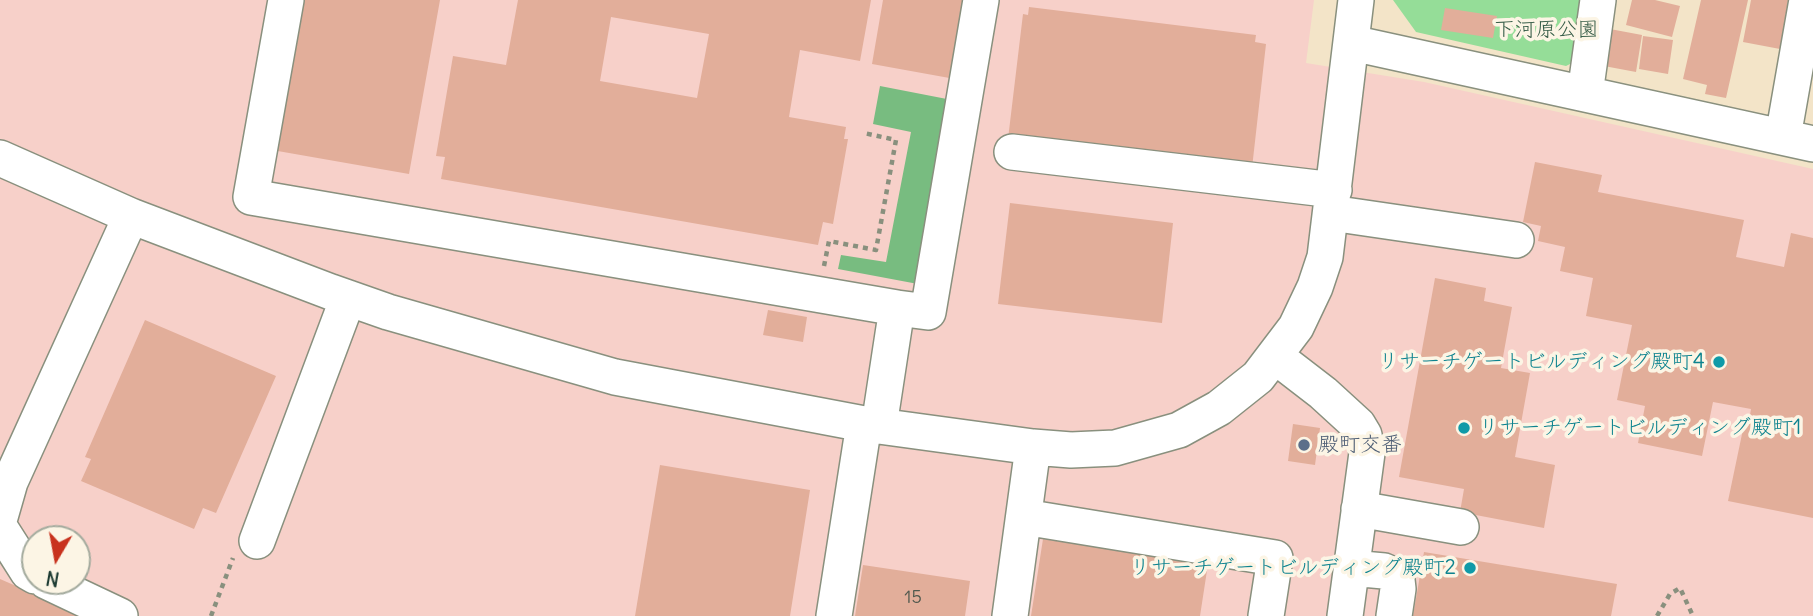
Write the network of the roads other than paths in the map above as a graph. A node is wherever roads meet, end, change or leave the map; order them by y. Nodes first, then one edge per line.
1 (286, 0) edge
2 (981, 0) edge
3 (1598, 0) edge
4 (1807, 0) edge
5 (1349, 1) edge
6 (1352, 43) junction
7 (1585, 94) junction
8 (1798, 141) edge
9 (1012, 152) dead end
10 (0, 158) edge
11 (1333, 202) junction
12 (131, 216) junction
13 (1516, 240) dead end
14 (348, 298) junction
15 (897, 308) junction
16 (1275, 356) junction
17 (871, 425) junction
18 (1033, 447) junction
19 (5, 480) edge
20 (1359, 509) junction
21 (0, 517) edge
22 (1024, 517) junction
23 (1461, 527) dead end
24 (0, 528) edge
25 (257, 541) dead end
26 (21, 561) edge
27 (1351, 568) junction
28 (76, 595) edge
29 (120, 616) edge
30 (834, 616) edge
31 (1010, 616) edge
32 (1266, 616) edge
33 (1345, 616) edge
34 (1394, 616) edge

1 - 15 street
2 - 15 street
3 - 7 street
4 - 8 street
5 - 6 street
6 - 7 street
6 - 11 street
7 - 8 street
9 - 11 street
10 - 12 street
11 - 13 street
11 - 16 street
12 - 14 street
12 - 19 street
14 - 17 street
14 - 25 street
15 - 17 street
16 - 18 street
16 - 20 street
17 - 18 street
17 - 30 street
18 - 22 street
19 - 21 street
20 - 23 street
20 - 27 street
22 - 31 street
22 - 32 street
24 - 26 street
27 - 33 street
27 - 34 street
28 - 29 street

